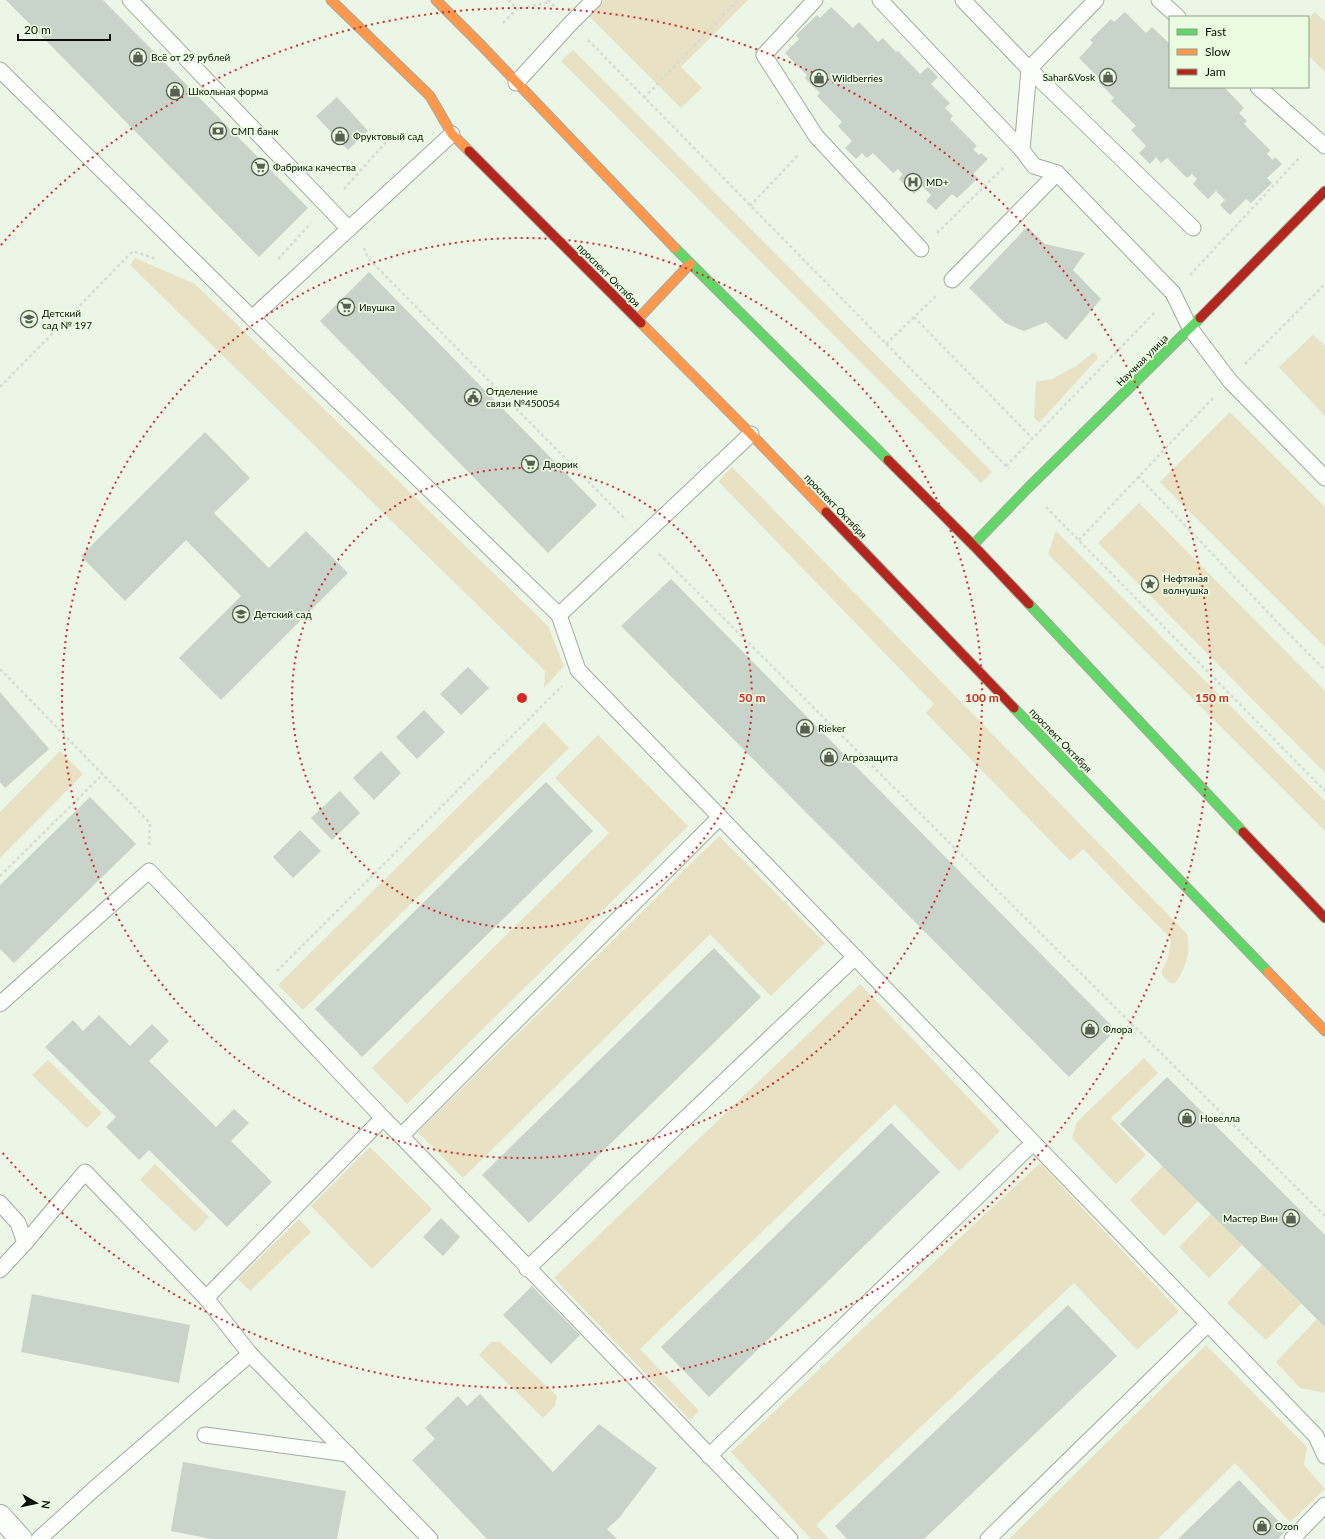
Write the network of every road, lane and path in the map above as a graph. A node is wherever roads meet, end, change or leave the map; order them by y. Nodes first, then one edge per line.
1 (130, 0) edge
2 (331, 0) edge
3 (436, 0) edge
4 (508, 0) edge
5 (594, 0) edge
6 (738, 0) edge
7 (815, 0) edge
8 (880, 0) edge
9 (963, 0) edge
10 (1096, 0) edge
11 (1159, 0) edge
12 (549, 1) edge
13 (517, 8) junction
14 (1177, 16) edge
15 (503, 23) dead end
16 (571, 23) junction
17 (1029, 69) junction
18 (0, 70) edge
19 (516, 83) junction
20 (1259, 88) edge
21 (644, 98) junction
22 (452, 134) junction
23 (816, 136) junction
24 (386, 142) dead end
25 (1325, 146) edge
26 (1022, 150) junction
27 (1057, 173) junction
28 (1325, 191) edge
29 (327, 206) junction
30 (750, 206) junction
31 (352, 226) junction
32 (1193, 228) dead end
33 (921, 249) dead end
34 (161, 260) dead end
35 (273, 264) dead end
36 (690, 264) junction
37 (952, 280) dead end
38 (1325, 284) edge
39 (914, 317) dead end
40 (252, 318) junction
41 (638, 319) junction
42 (1190, 328) junction
43 (1230, 380) junction
44 (0, 387) edge
45 (751, 434) junction
46 (1032, 438) dead end
47 (1138, 476) junction
48 (1325, 478) edge
49 (1028, 488) junction
50 (641, 536) junction
51 (1079, 540) junction
52 (973, 545) junction
53 (559, 615) junction
54 (0, 669) edge
55 (578, 670) junction
56 (1325, 670) edge
57 (103, 774) junction
58 (1325, 791) edge
59 (720, 817) junction
60 (149, 871) junction
61 (0, 876) edge
62 (1325, 918) edge
63 (855, 957) junction
64 (260, 988) junction
65 (0, 1004) edge
66 (1325, 1031) edge
67 (383, 1118) junction
68 (401, 1136) junction
69 (1033, 1143) junction
70 (0, 1203) edge
71 (1325, 1216) edge
72 (25, 1243) junction
73 (528, 1268) junction
74 (0, 1270) edge
75 (206, 1298) junction
76 (1208, 1324) junction
77 (250, 1354) junction
78 (205, 1435) dead end
79 (348, 1454) junction
80 (709, 1456) junction
81 (1325, 1456) edge
82 (1325, 1505) edge
83 (0, 1516) edge
84 (21, 1539) edge
85 (39, 1539) edge
86 (430, 1539) edge
87 (790, 1539) edge
88 (988, 1539) edge
89 (1292, 1539) edge

1 - 29 lane
2 - 22 main road, проспект Октября
3 - 19 main road
4 - 13 path
5 - 16 lane
6 - 21 path
7 - 23 lane
8 - 26 lane
9 - 17 lane
10 - 17 lane
11 - 14 lane
12 - 13 path
12 - 16 path
13 - 15 path
16 - 19 lane
16 - 21 path
17 - 26 lane
17 - 32 lane
18 - 40 lane
19 - 36 main road
20 - 25 lane
21 - 30 path
22 - 31 lane
22 - 41 main road, проспект Октября
23 - 30 path
23 - 33 lane
24 - 29 path
26 - 27 lane
27 - 37 lane
27 - 42 lane
28 - 42 main road, Научная улица
29 - 31 lane
29 - 35 path
30 - 49 path
31 - 40 lane
31 - 50 path
34 - 44 path
36 - 41 main road
36 - 52 main road
38 - 43 path
39 - 46 path
40 - 53 lane
41 - 45 main road, проспект Октября
42 - 43 lane
42 - 49 main road, Научная улица
43 - 47 path
43 - 48 lane
45 - 50 lane
45 - 66 main road, проспект Октября
47 - 51 path
47 - 56 path
49 - 51 path
49 - 52 main road, Научная улица
50 - 53 lane
50 - 71 path
51 - 58 path
52 - 62 main road
53 - 55 lane
54 - 57 path
55 - 59 lane
55 - 64 path
57 - 60 path
57 - 61 path
59 - 63 lane
59 - 68 lane
60 - 64 lane
60 - 65 lane
63 - 69 lane
63 - 73 lane
64 - 67 lane
67 - 68 lane
67 - 75 lane
68 - 73 lane
69 - 76 lane
69 - 80 lane
70 - 72 lane
72 - 74 lane
72 - 75 lane
73 - 80 lane
75 - 77 lane
76 - 81 lane
76 - 88 lane
77 - 79 lane
77 - 85 lane
78 - 79 lane
79 - 86 lane
80 - 87 lane
82 - 89 lane
83 - 84 street

